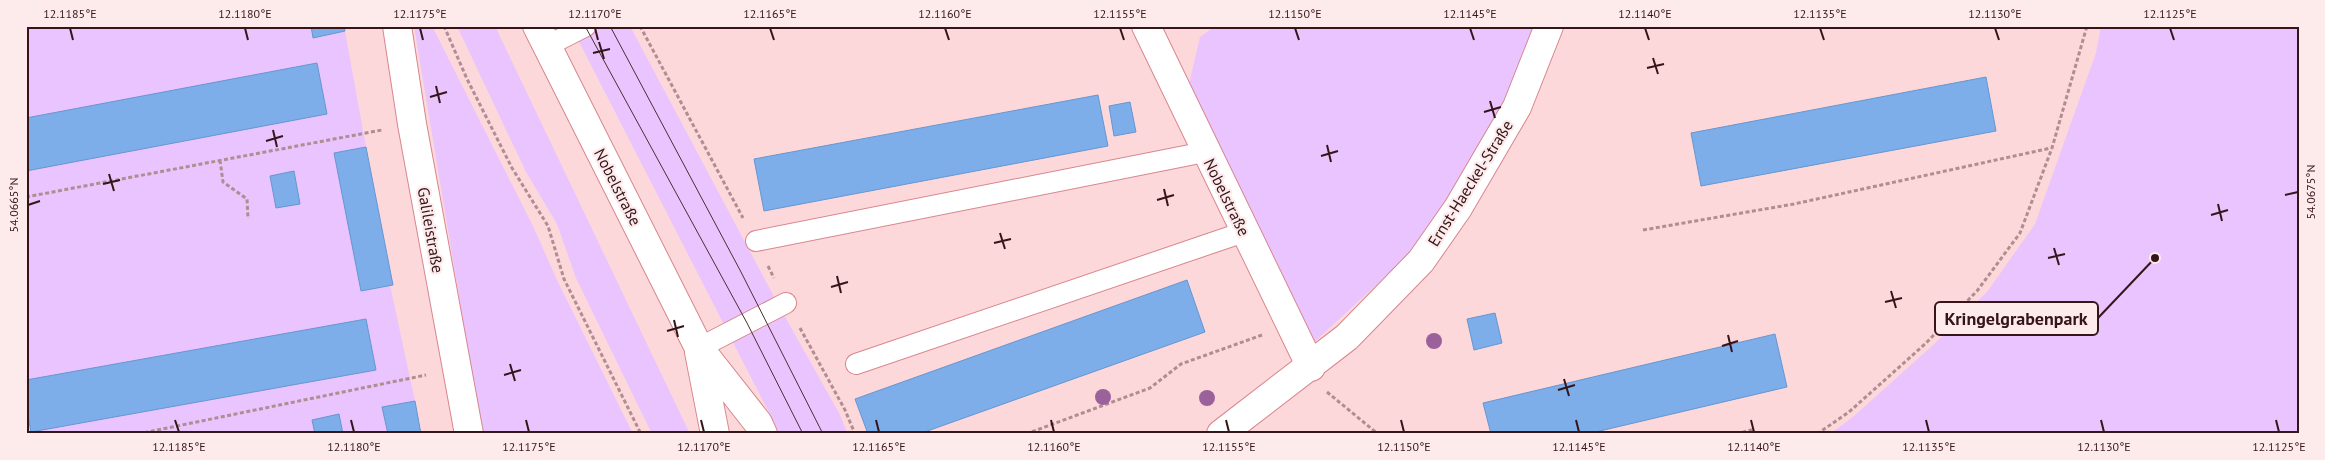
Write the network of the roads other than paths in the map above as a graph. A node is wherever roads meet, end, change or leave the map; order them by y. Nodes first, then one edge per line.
1 (397, 26) edge
2 (586, 26) edge
3 (1146, 26) edge
4 (1549, 26) edge
5 (542, 36) edge
6 (1206, 152) junction
7 (1244, 232) junction
8 (756, 241) dead end
9 (786, 303) dead end
10 (699, 348) junction
11 (856, 364) dead end
12 (1311, 367) junction
13 (469, 434) edge
14 (715, 434) edge
15 (763, 434) edge
16 (1221, 434) edge

1 - 13 street, Galileistraße
2 - 5 lane
3 - 6 street, Nobelstraße
4 - 12 street, Ernst-Haeckel-Straße
5 - 10 street, Nobelstraße
6 - 7 street, Nobelstraße
6 - 8 lane
7 - 11 lane
7 - 12 street, Nobelstraße
9 - 10 lane
10 - 14 street, Nobelstraße
10 - 15 street, Nobelstraße
12 - 16 street, Ernst-Haeckel-Straße

